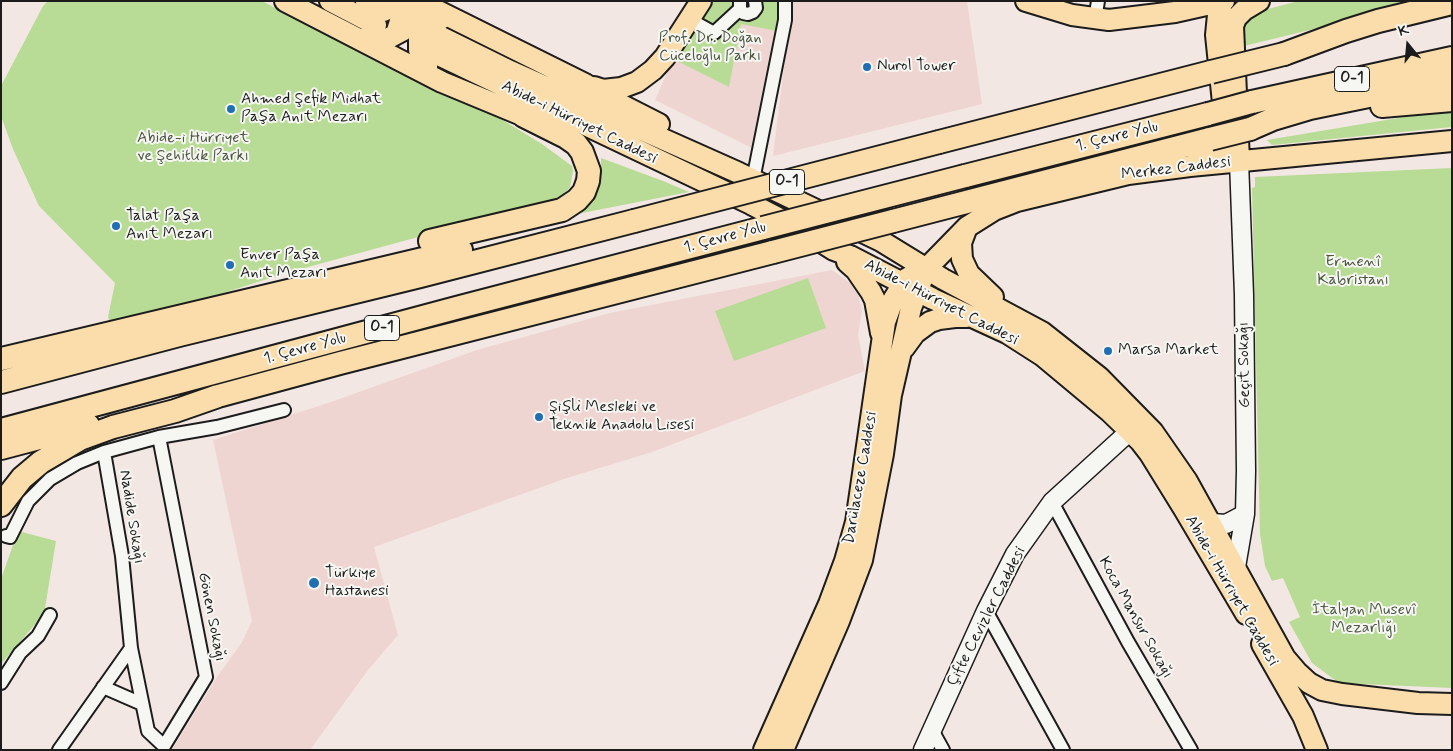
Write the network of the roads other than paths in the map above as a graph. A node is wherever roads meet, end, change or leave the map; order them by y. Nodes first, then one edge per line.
1 (285, 1) edge
2 (330, 1) edge
3 (366, 1) edge
4 (701, 1) edge
5 (755, 1) edge
6 (785, 1) edge
7 (1026, 1) edge
8 (1223, 1) edge
9 (1259, 1) edge
10 (419, 2) edge
11 (1452, 3) edge
12 (740, 5) edge
13 (1096, 10) edge
14 (386, 12) edge
15 (1175, 12) junction
16 (1452, 18) edge
17 (458, 20) junction
18 (696, 23) dead end
19 (396, 34) junction
20 (1216, 35) junction
21 (359, 39) junction
22 (1284, 54) junction
23 (1452, 58) edge
24 (1452, 79) edge
25 (442, 82) junction
26 (585, 84) junction
27 (1452, 100) edge
28 (524, 116) junction
29 (1250, 129) junction
30 (1452, 141) edge
31 (1239, 161) junction
32 (1190, 166) junction
33 (746, 176) junction
34 (751, 204) junction
35 (634, 221) junction
36 (967, 227) junction
37 (834, 250) junction
38 (926, 269) junction
39 (883, 274) junction
40 (911, 288) junction
41 (974, 318) junction
42 (1018, 318) junction
43 (105, 334) junction
44 (882, 337) junction
45 (901, 353) junction
46 (1, 359) edge
47 (1, 382) edge
48 (218, 396) junction
49 (284, 410) dead end
50 (1136, 425) junction
51 (1, 430) edge
52 (159, 437) junction
53 (1, 448) edge
54 (104, 452) junction
55 (1052, 502) junction
56 (1, 505) edge
57 (1245, 514) junction
58 (1212, 523) junction
59 (6, 536) dead end
60 (1236, 567) junction
61 (1234, 593) junction
62 (986, 611) junction
63 (50, 616) dead end
64 (131, 648) junction
65 (1, 683) edge
66 (103, 687) junction
67 (1342, 694) junction
68 (142, 704) junction
69 (1452, 704) edge
70 (1303, 716) junction
71 (932, 730) junction
72 (59, 750) edge
73 (764, 750) edge
74 (783, 750) edge
75 (923, 750) edge
76 (943, 750) edge
77 (1063, 750) edge
78 (1191, 750) edge
79 (1317, 750) edge

1 - 21 main road
2 - 14 main road
3 - 14 main road
4 - 26 main road
5 - 12 street
6 - 33 street
7 - 13 main road
8 - 15 main road
8 - 20 main road
9 - 31 main road
10 - 17 main road
10 - 19 main road
11 - 22 highway
12 - 18 street
13 - 15 main road
14 - 19 main road
15 - 20 main road
16 - 22 highway, O-1
17 - 25 main road
17 - 26 main road
19 - 21 main road
20 - 32 main road
21 - 25 main road
22 - 35 highway, O-1, bridge
23 - 51 highway, 1. Çevre Yolu / O-1, bridge
24 - 29 highway
25 - 28 main road
26 - 33 main road
27 - 29 highway
28 - 34 main road
28 - 43 highway
29 - 48 highway, bridge
30 - 31 main road, Merkez Caddesi
31 - 32 main road, Merkez Caddesi
31 - 57 main road, Geçit Sokağı
32 - 36 main road, Merkez Caddesi
33 - 34 main road, Abide-i Hürriyet Caddesi
33 - 38 main road, Abide-i Hürriyet Caddesi
34 - 37 main road, Abide-i Hürriyet Caddesi
35 - 43 highway
35 - 47 highway, O-1
36 - 38 main road, Merkez Caddesi
36 - 42 main road
37 - 39 main road, Abide-i Hürriyet Caddesi
37 - 44 main road
38 - 39 main road
38 - 40 main road
38 - 42 main road, Abide-i Hürriyet Caddesi
39 - 40 main road, Abide-i Hürriyet Caddesi
40 - 41 main road, Abide-i Hürriyet Caddesi
40 - 44 main road, Darülaceze Caddesi
40 - 45 main road, Darülaceze Caddesi
41 - 45 main road
41 - 50 main road, Abide-i Hürriyet Caddesi
42 - 50 main road, Abide-i Hürriyet Caddesi
43 - 46 highway
44 - 73 main road, Darülaceze Caddesi
45 - 74 main road, Darülaceze Caddesi
48 - 53 highway
48 - 56 highway
49 - 52 street, Nadide Sokağı
50 - 55 main road, Çifte Cevizler Caddesi
50 - 58 main road, Abide-i Hürriyet Caddesi
50 - 61 main road, Abide-i Hürriyet Caddesi
52 - 54 street, Nadide Sokağı
52 - 68 street, Gönen Sokağı
54 - 59 street
54 - 64 street, Nadide Sokağı
55 - 62 main road, Çifte Cevizler Caddesi
55 - 78 street, Koca Mansur Sokağı
57 - 58 main road
57 - 60 main road, Geçit Sokağı
58 - 60 main road, Abide-i Hürriyet Caddesi
60 - 61 main road
60 - 67 main road, Abide-i Hürriyet Caddesi
61 - 70 main road, Abide-i Hürriyet Caddesi
62 - 71 main road, Çifte Cevizler Caddesi
62 - 77 street
63 - 65 street
64 - 66 street
64 - 68 street, Gönen Sokağı
66 - 68 street
66 - 72 street
67 - 69 main road
67 - 70 main road
70 - 79 main road, Abide-i Hürriyet Caddesi
71 - 75 main road, Çifte Cevizler Caddesi
71 - 76 street

